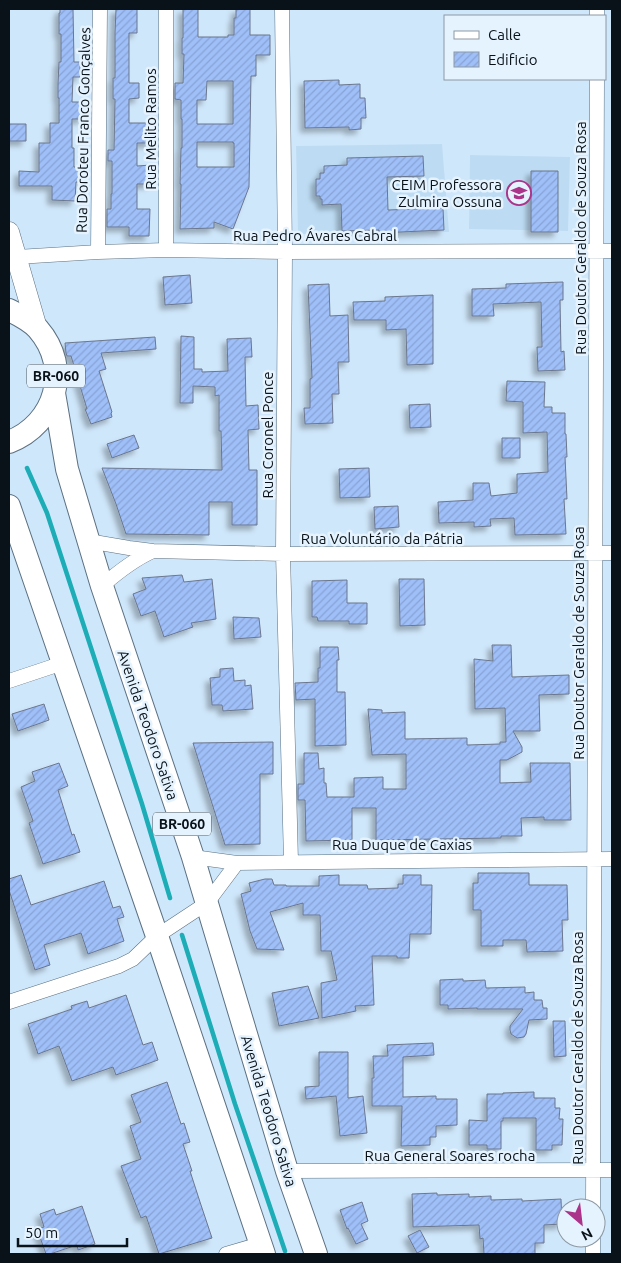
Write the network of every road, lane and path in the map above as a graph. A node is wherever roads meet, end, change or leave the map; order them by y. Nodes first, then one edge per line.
1 (100, 9) edge
2 (166, 9) edge
3 (282, 9) edge
4 (597, 80) edge
5 (9, 232) edge
6 (166, 250) junction
7 (596, 251) junction
8 (612, 251) edge
9 (98, 252) junction
10 (285, 252) junction
11 (17, 257) junction
12 (9, 310) edge
13 (37, 328) junction
14 (54, 393) junction
15 (9, 442) edge
16 (9, 506) edge
17 (88, 541) junction
18 (152, 551) junction
19 (595, 553) junction
20 (612, 553) edge
21 (283, 554) junction
22 (102, 586) junction
23 (63, 663) junction
24 (9, 681) edge
25 (193, 857) junction
26 (594, 859) junction
27 (612, 859) edge
28 (291, 861) junction
29 (237, 862) junction
30 (207, 903) junction
31 (157, 936) junction
32 (9, 1002) edge
33 (593, 1170) junction
34 (612, 1170) edge
35 (287, 1172) junction
36 (593, 1198) edge
37 (262, 1249) edge
38 (226, 1254) edge
39 (316, 1254) edge

1 - 9 street, Rua Doroteu Franco Gonçalves
2 - 6 street, Rua Melito Ramos
3 - 10 street, Rua Coronel Ponce
4 - 7 street, Rua Doutor Geraldo de Souza Rosa
5 - 11 street
6 - 9 street, Rua Pedro Ávares Cabral
6 - 10 street, Rua Pedro Ávares Cabral
7 - 8 street, Rua Pedro Ávares Cabral
7 - 10 street, Rua Pedro Ávares Cabral
7 - 19 street, Rua Doutor Geraldo de Souza Rosa
9 - 11 street, Rua Pedro Ávares Cabral
10 - 21 street, Rua Coronel Ponce
11 - 13 street
12 - 13 main road, BR-060
13 - 14 main road, BR-060
14 - 15 main road, BR-060
14 - 17 main road, Avenida Teodoro Sativa / BR-060
16 - 23 main road
17 - 18 street, Rua Voluntário da Pátria
17 - 22 main road, Avenida Teodoro Sativa / BR-060
18 - 21 street, Rua Voluntário da Pátria
18 - 22 street
19 - 20 street, Rua Voluntário da Pátria
19 - 21 street, Rua Voluntário da Pátria
19 - 26 street, Rua Doutor Geraldo de Souza Rosa
21 - 28 street, Rua Coronel Ponce
22 - 25 main road, Avenida Teodoro Sativa / BR-060
23 - 24 street
23 - 31 main road
25 - 29 street, Rua Duque de Caxias
25 - 30 main road, Avenida Teodoro Sativa / BR-060
26 - 27 street, Rua Duque de Caxias
26 - 28 street, Rua Duque de Caxias
26 - 33 street, Rua Doutor Geraldo de Souza Rosa
28 - 29 street, Rua Duque de Caxias
29 - 30 street
30 - 31 street
30 - 35 main road, Avenida Teodoro Sativa / BR-060
31 - 32 street
31 - 37 main road
33 - 34 street, Rua General Soares rocha
33 - 35 street, Rua General Soares rocha
33 - 36 street, Rua Doutor Geraldo de Souza Rosa
35 - 39 main road, Avenida Teodoro Sativa / BR-060
37 - 38 street

